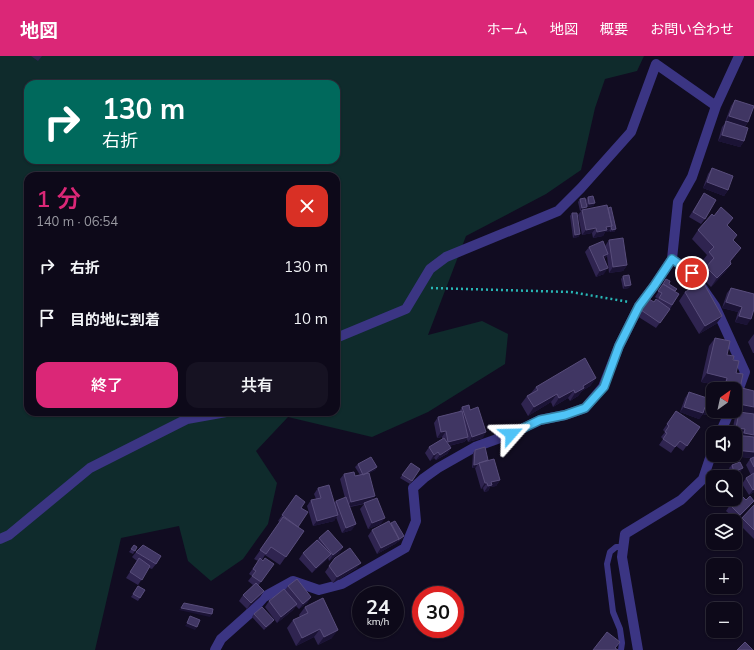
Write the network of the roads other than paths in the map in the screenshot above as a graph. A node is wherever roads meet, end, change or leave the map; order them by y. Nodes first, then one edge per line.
1 (739, 56) edge
2 (716, 106) junction
3 (672, 259) junction
4 (340, 336) edge
5 (741, 382) edge
6 (204, 416) edge
7 (709, 462) edge
8 (0, 539) edge
9 (623, 547) junction
10 (215, 650) edge
11 (621, 650) edge
12 (638, 650) edge

1 - 2 street
2 - 3 street
2 - 4 street
3 - 5 street
3 - 10 street
6 - 8 street
7 - 9 street
9 - 11 lane
9 - 12 street

